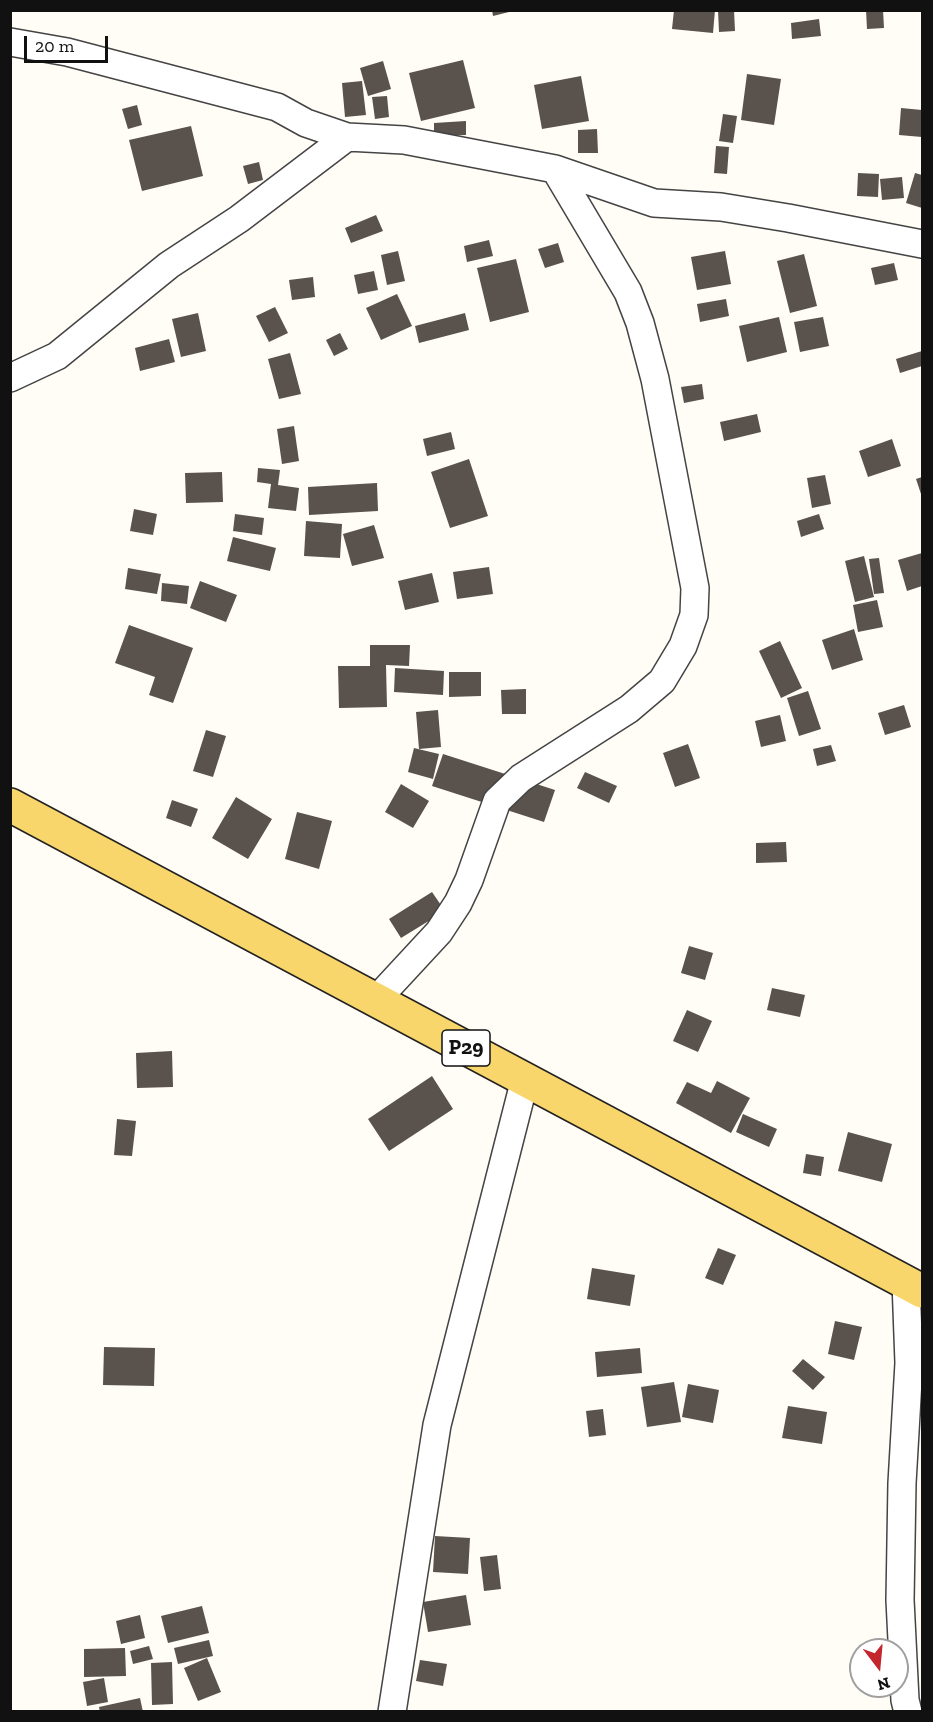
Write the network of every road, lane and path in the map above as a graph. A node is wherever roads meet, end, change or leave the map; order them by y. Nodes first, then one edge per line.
1 (10, 42) edge
2 (347, 137) junction
3 (555, 169) junction
4 (922, 244) edge
5 (10, 378) edge
6 (10, 805) edge
7 (376, 1000) junction
8 (525, 1079) junction
9 (914, 1286) edge
10 (392, 1712) edge
11 (908, 1712) edge

1 - 2 street
2 - 3 street
2 - 5 street
3 - 4 street
3 - 7 street
6 - 7 main road, P29
7 - 8 main road, P29
8 - 9 main road, P29
8 - 10 street
9 - 11 street

